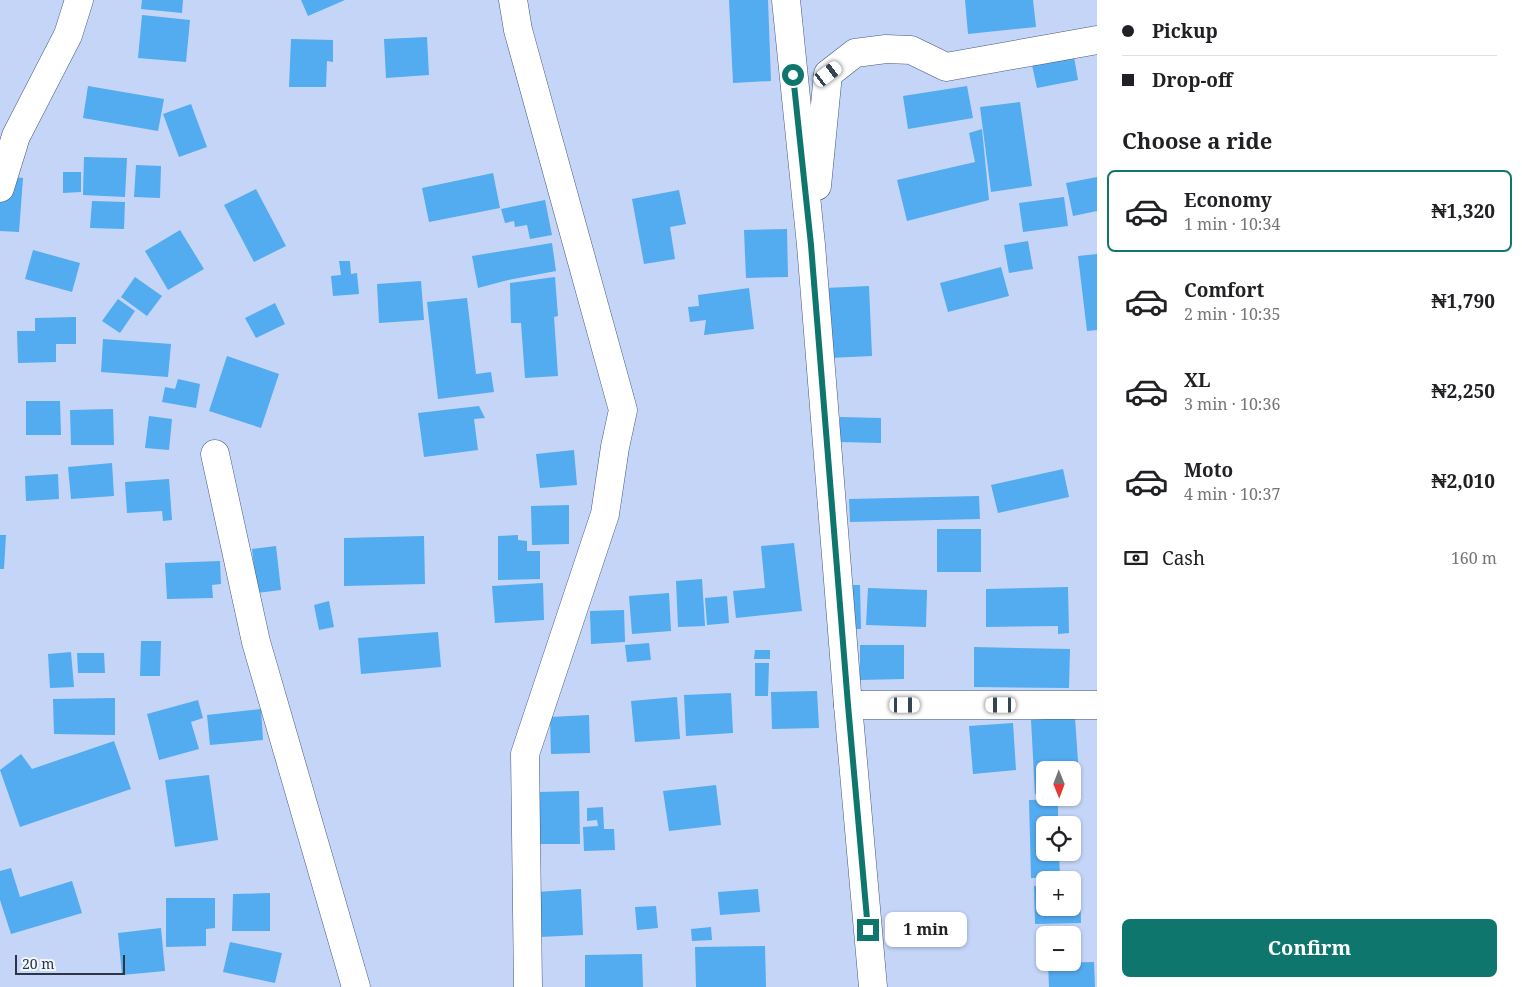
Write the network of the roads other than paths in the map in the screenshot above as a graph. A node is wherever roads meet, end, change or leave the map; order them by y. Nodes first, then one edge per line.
1 (79, 0) edge
2 (513, 0) edge
3 (786, 0) edge
4 (1097, 40) edge
5 (0, 188) edge
6 (811, 245) junction
7 (216, 454) dead end
8 (848, 705) junction
9 (1097, 705) edge
10 (356, 987) edge
11 (528, 987) edge
12 (873, 987) edge

1 - 5 street
2 - 11 street
3 - 6 street
4 - 6 street
6 - 8 street
7 - 10 street
8 - 9 street
8 - 12 street

